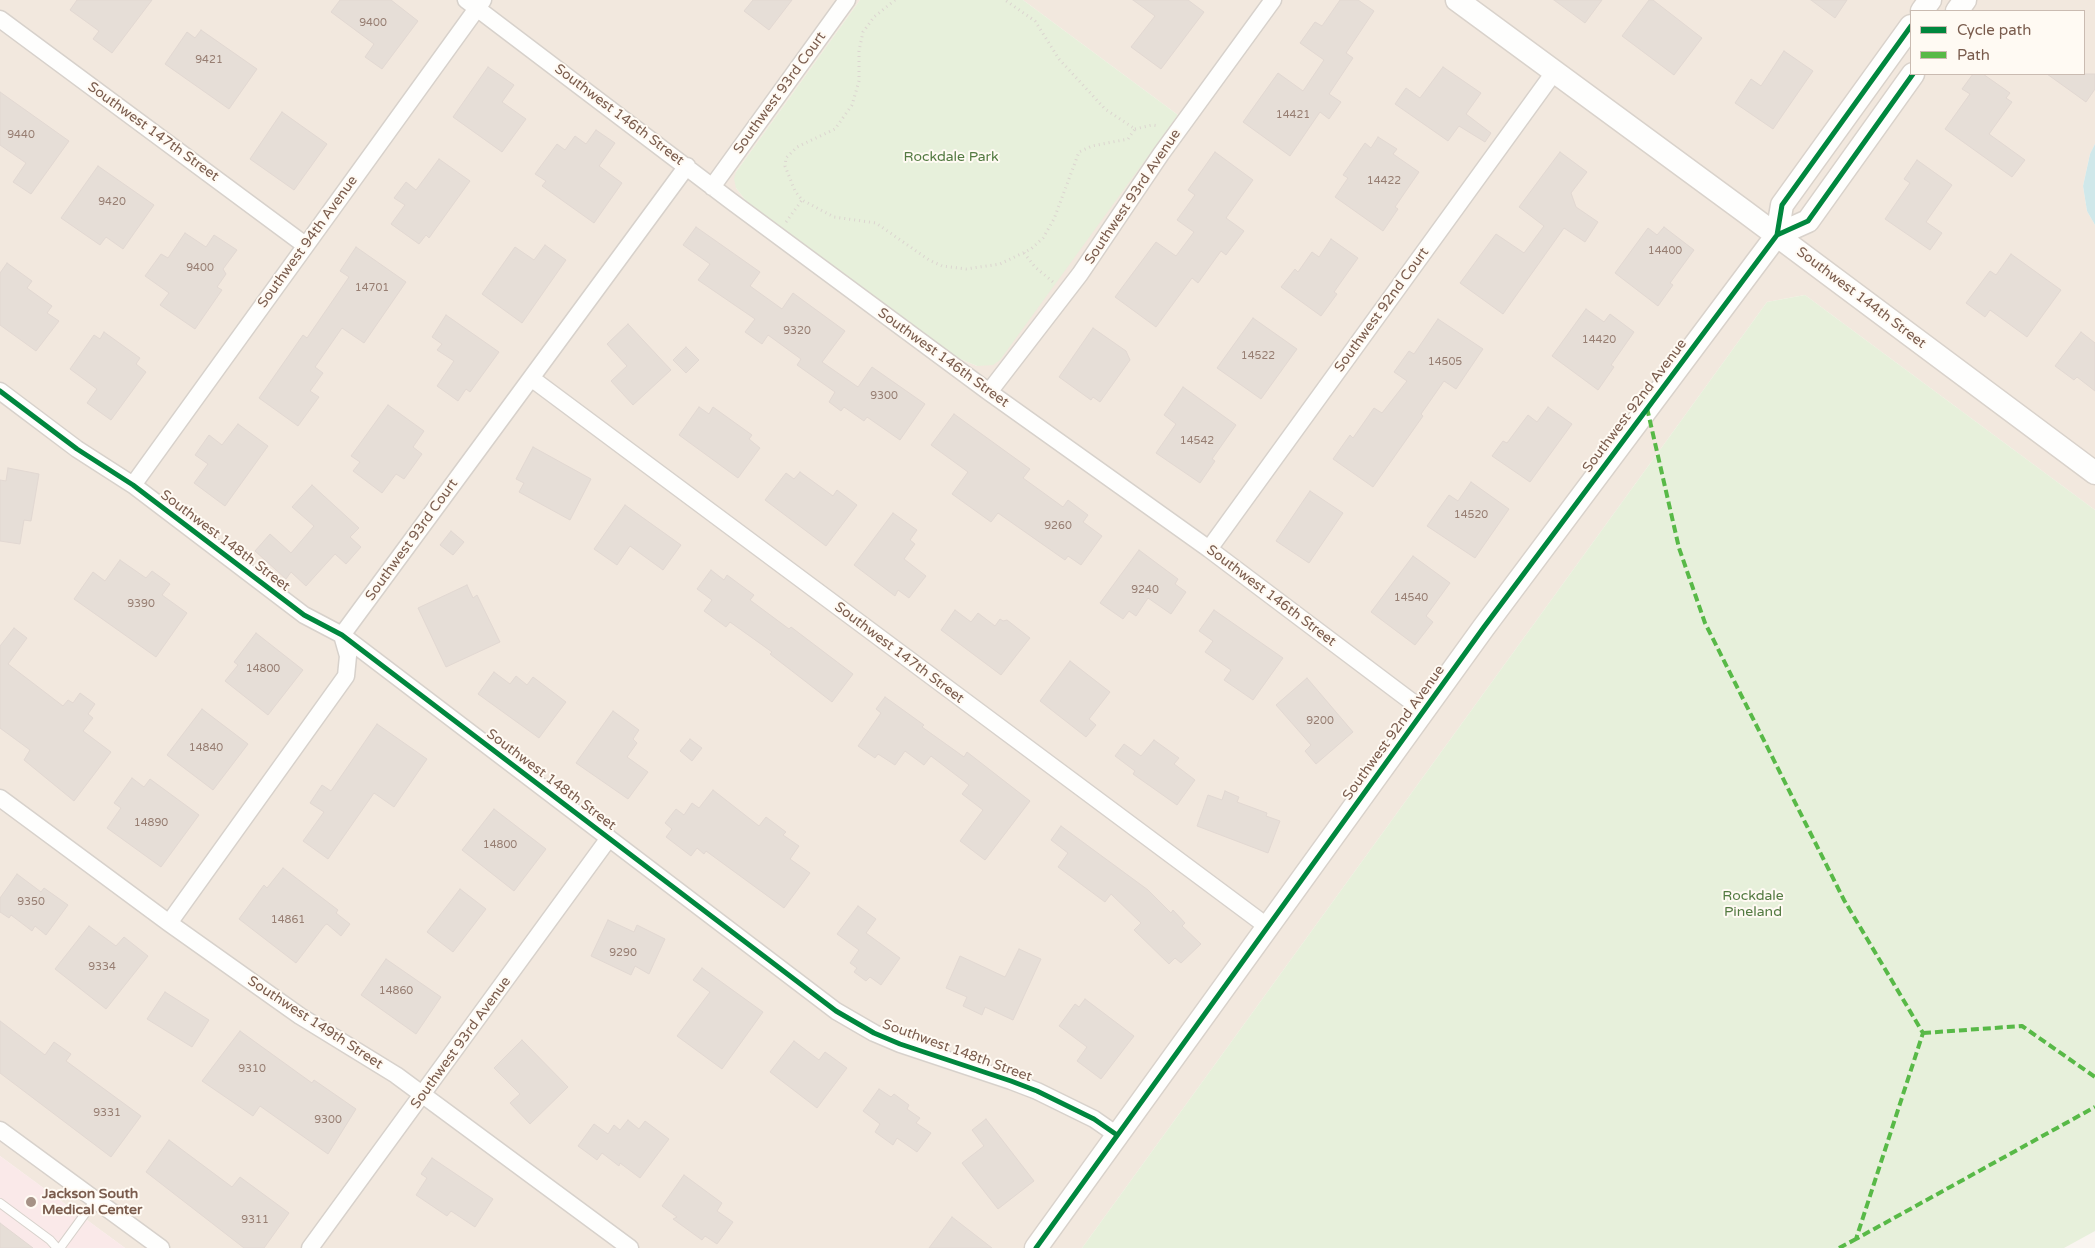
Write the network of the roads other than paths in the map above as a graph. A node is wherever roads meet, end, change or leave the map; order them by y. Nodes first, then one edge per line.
1 (847, 0) edge
2 (1273, 0) edge
3 (1458, 0) edge
4 (475, 3) edge
5 (0, 19) edge
6 (1910, 27) edge
7 (1556, 71) junction
8 (1912, 75) edge
9 (687, 166) junction
10 (712, 187) junction
11 (1777, 235) junction
12 (305, 245) junction
13 (531, 378) junction
14 (0, 391) edge
15 (989, 392) junction
16 (2095, 473) edge
17 (133, 485) junction
18 (1209, 550) junction
19 (342, 635) junction
20 (1424, 711) junction
21 (0, 798) edge
22 (609, 838) junction
23 (169, 923) junction
24 (1268, 927) junction
25 (424, 1095) junction
26 (0, 1130) edge
27 (1116, 1136) junction
28 (95, 1200) junction
29 (0, 1203) edge
30 (57, 1248) edge
31 (60, 1248) edge
32 (161, 1248) edge
33 (310, 1248) edge
34 (630, 1248) edge
35 (1036, 1248) edge

1 - 10 street, Southwest 93rd Court
2 - 15 street, Southwest 93rd Avenue
3 - 7 street, Southwest 144th Street
4 - 9 street, Southwest 146th Street
4 - 12 street, Southwest 94th Avenue
5 - 12 street, Southwest 147th Street
6 - 11 street, Southwest 92nd Avenue
7 - 11 street, Southwest 144th Street
7 - 18 street, Southwest 92nd Court
8 - 11 street, Southwest 92nd Avenue
9 - 10 street, Southwest 146th Street
9 - 13 street, Southwest 93rd Court
10 - 15 street, Southwest 146th Street
11 - 16 street, Southwest 144th Street
11 - 20 street, Southwest 92nd Avenue
12 - 17 street, Southwest 94th Avenue
13 - 19 street, Southwest 93rd Court
13 - 24 street, Southwest 147th Street
14 - 17 street, Southwest 148th Street
15 - 18 street, Southwest 146th Street
17 - 19 street, Southwest 148th Street
18 - 20 street, Southwest 146th Street
19 - 22 street, Southwest 148th Street
19 - 23 street
20 - 24 street, Southwest 92nd Avenue
21 - 23 street, Southwest 149th Street
22 - 25 street, Southwest 93rd Avenue
22 - 27 street, Southwest 148th Street
23 - 25 street, Southwest 149th Street
24 - 27 street, Southwest 92nd Avenue
25 - 33 street, Southwest 93rd Avenue
25 - 34 street, Southwest 149th Street
26 - 28 street
27 - 35 street, Southwest 92nd Avenue
28 - 31 lane
28 - 32 street
29 - 30 lane

